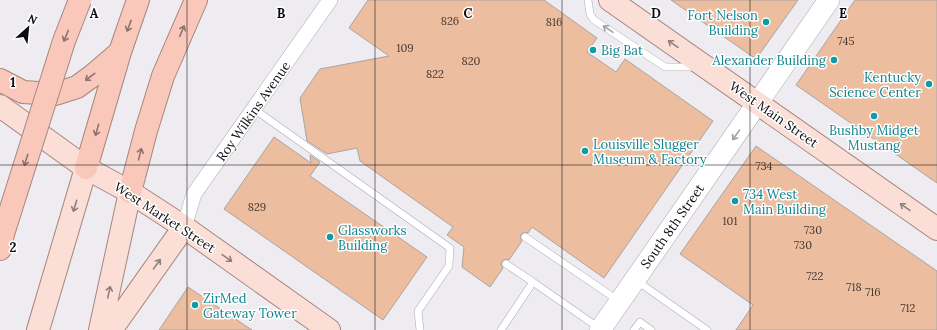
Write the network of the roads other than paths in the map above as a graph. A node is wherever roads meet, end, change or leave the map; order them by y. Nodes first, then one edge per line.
1 (80, 0) edge
2 (138, 0) edge
3 (196, 0) edge
4 (330, 0) edge
5 (588, 0) edge
6 (610, 0) edge
7 (829, 0) edge
8 (120, 52) junction
9 (705, 66) junction
10 (0, 80) edge
11 (758, 103) junction
12 (0, 106) edge
13 (254, 109) junction
14 (86, 168) junction
15 (130, 192) junction
16 (184, 227) junction
17 (937, 229) edge
18 (525, 237) dead end
19 (2, 241) edge
20 (506, 264) dead end
21 (635, 280) junction
22 (533, 282) junction
23 (619, 302) junction
24 (503, 329) edge
25 (38, 330) edge
26 (100, 330) edge
27 (111, 330) edge
28 (329, 330) edge
29 (420, 330) edge
30 (600, 330) edge
31 (634, 330) edge
32 (651, 330) edge
33 (707, 330) edge

1 -> 19 highway, bridge
2 -> 8 highway
15 -> 3 highway
4 - 13 street, Roy Wilkins Avenue
9 -> 5 lane
9 -> 6 main road, West Main Street
7 - 11 street, South 8th Street
8 -> 10 highway
8 -> 14 highway
9 - 11 main road, West Main Street
17 -> 11 main road, West Main Street
11 -> 21 street, South 8th Street
12 - 14 main road, West Market Street
13 - 16 street, Roy Wilkins Avenue
13 - 29 lane
14 - 15 main road, West Market Street
14 -> 25 main road
15 - 16 main road, West Market Street
26 -> 15 main road
27 -> 16 main road
16 -> 28 main road, West Market Street
18 - 23 lane
20 - 22 lane
21 - 23 street, South 8th Street
21 - 33 lane
22 - 24 lane
22 - 30 lane
23 - 30 street, South 8th Street
31 - 32 lane

